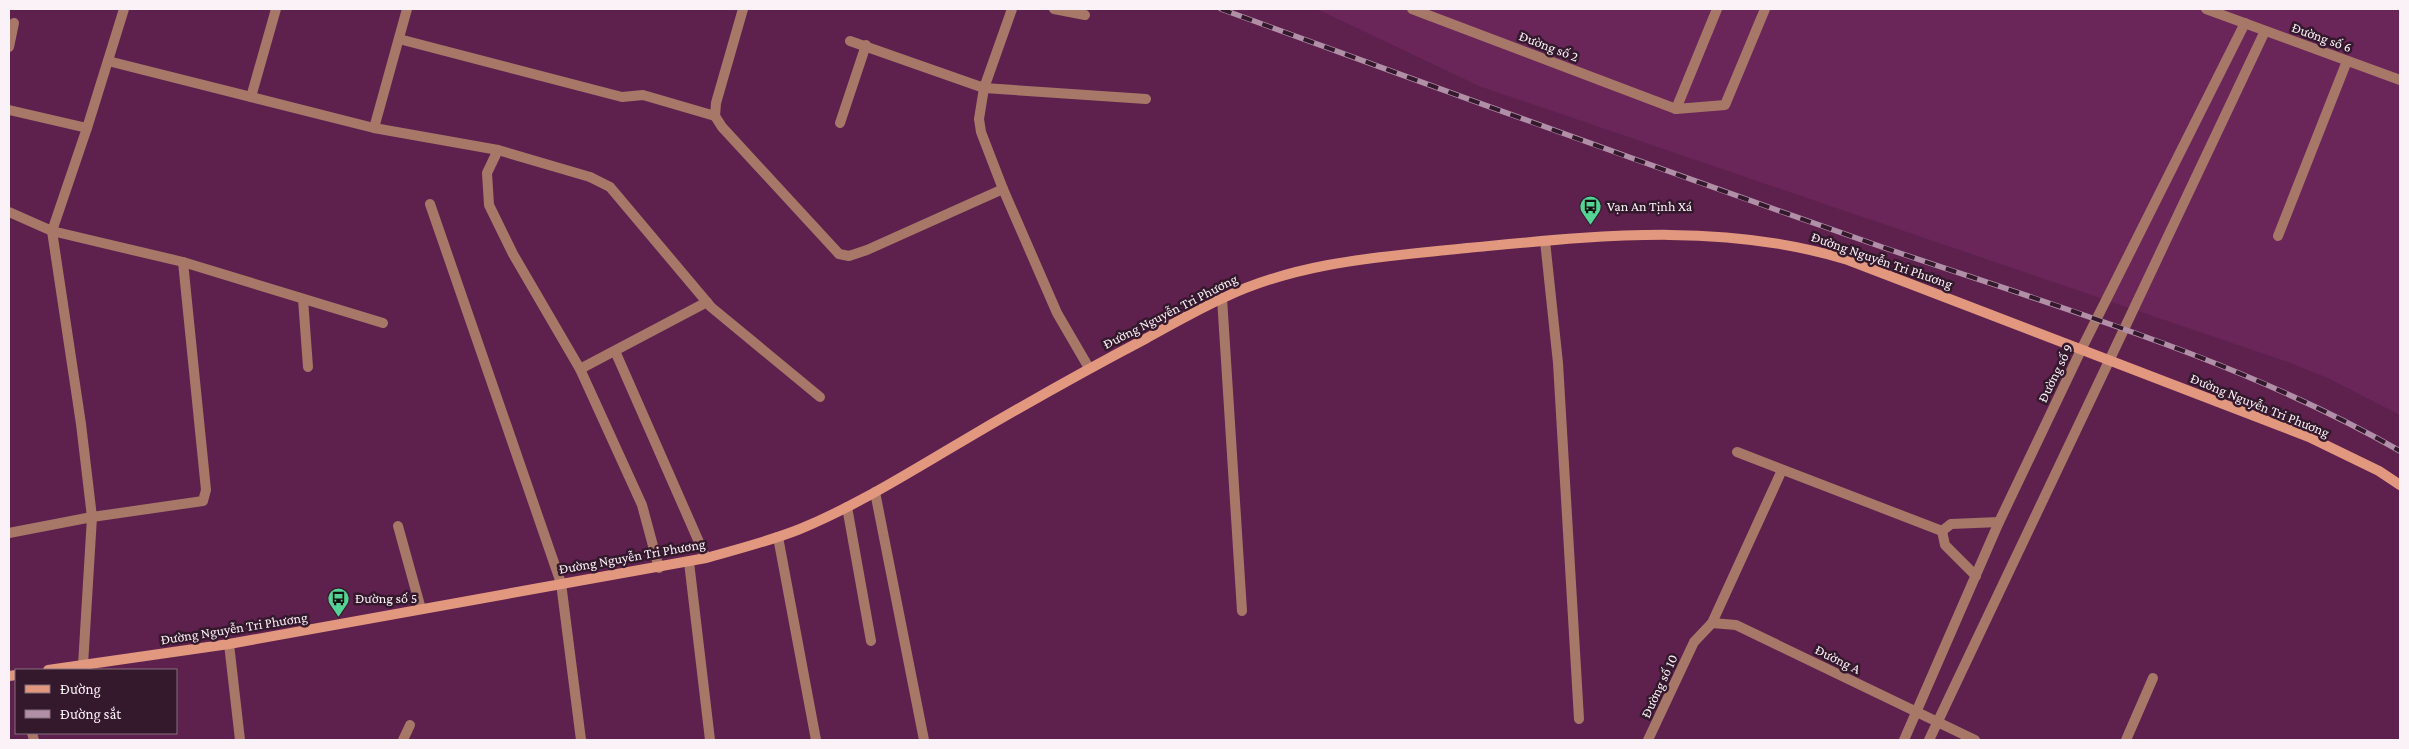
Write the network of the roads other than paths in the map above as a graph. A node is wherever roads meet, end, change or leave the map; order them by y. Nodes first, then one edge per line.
1 (124, 9) edge
2 (276, 9) edge
3 (407, 9) edge
4 (743, 9) edge
5 (1012, 9) edge
6 (1054, 9) edge
7 (1412, 9) edge
8 (1717, 9) edge
9 (1766, 9) edge
10 (2206, 9) edge
11 (1086, 15) dead end
12 (14, 23) dead end
13 (2245, 23) junction
14 (2265, 31) junction
15 (399, 39) junction
16 (850, 41) dead end
17 (866, 46) junction
18 (9, 47) edge
19 (108, 61) junction
20 (2347, 61) junction
21 (2400, 80) edge
22 (984, 88) junction
23 (250, 97) junction
24 (1146, 99) dead end
25 (1676, 109) junction
26 (9, 110) edge
27 (715, 116) junction
28 (840, 123) dead end
29 (87, 128) junction
30 (374, 128) junction
31 (498, 150) junction
32 (1003, 189) junction
33 (430, 204) dead end
34 (9, 212) edge
35 (52, 231) junction
36 (2278, 236) dead end
37 (1546, 241) junction
38 (183, 262) junction
39 (1222, 298) junction
40 (303, 299) junction
41 (707, 302) junction
42 (383, 323) dead end
43 (2082, 348) junction
44 (615, 351) junction
45 (2109, 361) junction
46 (308, 367) dead end
47 (1089, 368) junction
48 (580, 369) junction
49 (820, 397) dead end
50 (1737, 452) dead end
51 (1782, 470) junction
52 (2400, 485) edge
53 (875, 492) junction
54 (847, 507) junction
55 (92, 517) junction
56 (1999, 522) junction
57 (398, 526) dead end
58 (1942, 531) junction
59 (9, 532) edge
60 (778, 537) junction
61 (706, 558) junction
62 (688, 562) junction
63 (659, 568) junction
64 (1976, 576) junction
65 (561, 583) junction
66 (421, 609) junction
67 (1242, 611) dead end
68 (1712, 623) junction
69 (871, 641) dead end
70 (229, 644) junction
71 (84, 665) junction
72 (55, 669) edge
73 (2153, 678) dead end
74 (1916, 712) junction
75 (1579, 719) dead end
76 (1937, 724) junction
77 (410, 725) dead end
78 (240, 740) edge
79 (403, 740) edge
80 (581, 740) edge
81 (710, 740) edge
82 (816, 740) edge
83 (924, 740) edge
84 (1648, 740) edge
85 (1904, 740) edge
86 (1929, 740) edge
87 (1974, 740) edge
88 (2126, 740) edge

1 - 19 street
2 - 23 street
3 - 15 street
4 - 27 street
5 - 22 street
6 - 11 street
7 - 25 street, Đường số 2
8 - 25 street
9 - 25 street
10 - 13 street, Đường số 6
12 - 18 street
13 - 14 street, Đường số 6
13 - 43 street, Đường số 9
14 - 20 street, Đường số 6
14 - 45 street
15 - 27 street
15 - 30 street
16 - 17 street
17 - 22 street
17 - 28 street
19 - 23 street
19 - 29 street
20 - 21 street, Đường số 6
20 - 36 street
22 - 24 street
22 - 32 street
23 - 30 street
26 - 29 street
27 - 32 street
29 - 35 street
30 - 31 street
31 - 41 street
31 - 48 street
32 - 47 street
33 - 65 street
34 - 35 street
35 - 38 street
35 - 55 street
37 - 39 main road, Đường Nguyễn Tri Phương
37 - 43 main road, Đường Nguyễn Tri Phương
37 - 75 street
38 - 40 street
38 - 55 street
39 - 47 main road, Đường Nguyễn Tri Phương
39 - 67 street
40 - 42 street
40 - 46 street
41 - 44 street
41 - 49 street
43 - 45 main road, Đường Nguyễn Tri Phương
43 - 56 street, Đường số 9
44 - 48 street
44 - 61 street
45 - 52 main road, Đường Nguyễn Tri Phương
45 - 76 street
47 - 53 main road, Đường Nguyễn Tri Phương
48 - 63 street
50 - 51 street
51 - 58 street
51 - 68 street
53 - 54 main road, Đường Nguyễn Tri Phương
53 - 83 street
54 - 60 main road, Đường Nguyễn Tri Phương
54 - 69 street
55 - 59 street
55 - 71 street
56 - 58 street
56 - 64 street, Đường số 9
57 - 66 street
58 - 64 street
60 - 61 main road, Đường Nguyễn Tri Phương
60 - 82 street
61 - 62 main road, Đường Nguyễn Tri Phương
62 - 63 main road, Đường Nguyễn Tri Phương
62 - 81 street
63 - 65 main road, Đường Nguyễn Tri Phương
64 - 74 street, Đường số 9
65 - 66 main road, Đường Nguyễn Tri Phương
65 - 80 street
66 - 70 main road, Đường Nguyễn Tri Phương
68 - 74 street, Đường A
68 - 84 street, Đường số 10
70 - 71 main road, Đường Nguyễn Tri Phương
70 - 78 street
71 - 72 main road, Đường Nguyễn Tri Phương
73 - 88 street
74 - 76 street, Đường A
74 - 85 street, Đường số 9
76 - 86 street
76 - 87 street, Đường A
77 - 79 street

